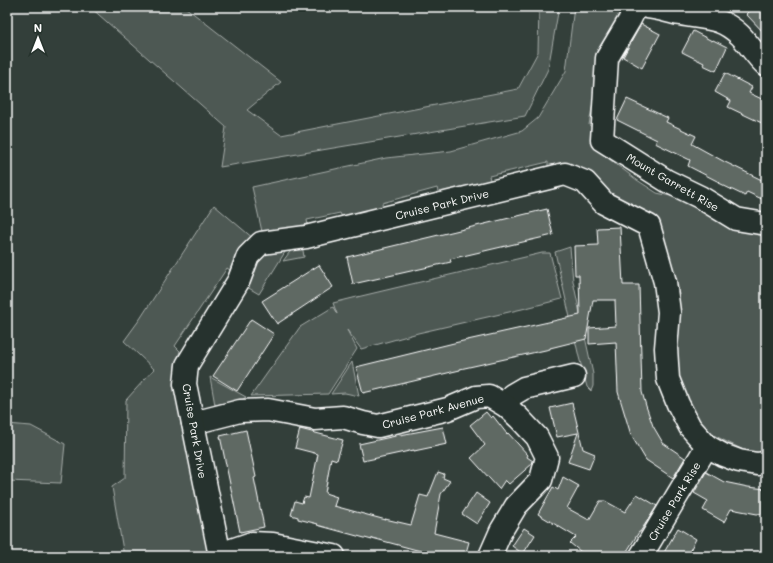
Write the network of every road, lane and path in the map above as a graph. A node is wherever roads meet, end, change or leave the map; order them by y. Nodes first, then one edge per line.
1 (636, 7) edge
2 (647, 7) edge
3 (653, 8) edge
4 (766, 65) edge
5 (766, 224) edge
6 (574, 376) dead end
7 (506, 406) junction
8 (193, 423) junction
9 (707, 446) junction
10 (766, 463) edge
11 (220, 555) edge
12 (334, 556) edge
13 (490, 556) edge
14 (641, 556) edge

1 - 5 street, Mount Garrett Rise
2 - 3 street
3 - 4 street
6 - 7 street
7 - 8 street, Cruise Park Avenue
7 - 13 street, Cruise Park Avenue
8 - 9 street, Cruise Park Drive
8 - 11 street, Cruise Park Drive
9 - 10 street, Cruise Park Drive
9 - 14 street, Cruise Park Rise
11 - 12 street

